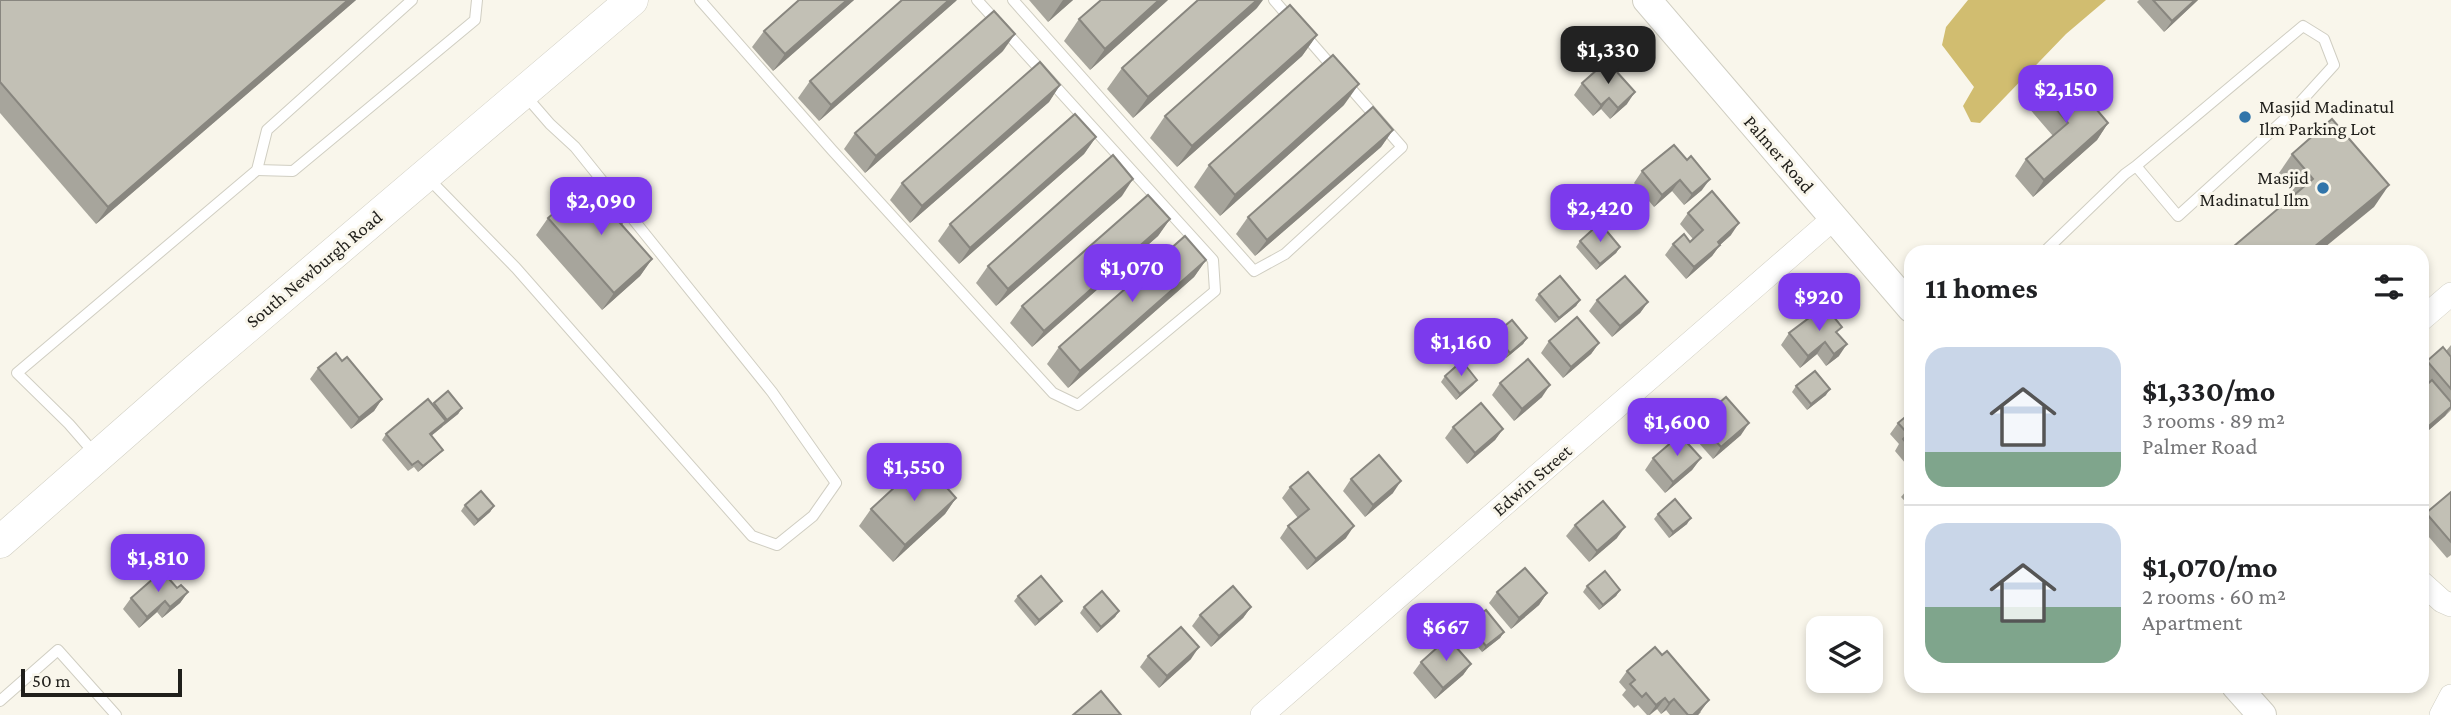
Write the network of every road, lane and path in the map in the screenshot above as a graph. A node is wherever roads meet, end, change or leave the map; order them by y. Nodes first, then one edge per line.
1 (412, 0) edge
2 (477, 0) edge
3 (632, 0) edge
4 (700, 0) edge
5 (977, 0) edge
6 (1013, 0) edge
7 (1274, 0) edge
8 (1647, 0) edge
9 (523, 92) junction
10 (2136, 166) junction
11 (257, 170) junction
12 (425, 175) junction
13 (1834, 218) junction
14 (2051, 245) edge
15 (2451, 294) edge
16 (1904, 300) edge
17 (2429, 312) edge
18 (97, 457) junction
19 (0, 542) edge
20 (2429, 589) edge
21 (2451, 605) edge
22 (2242, 693) edge
23 (2451, 696) edge
24 (0, 701) edge
25 (116, 715) edge
26 (1262, 715) edge
27 (2262, 715) edge
28 (2441, 715) edge

1 - 11 lane
2 - 11 lane
3 - 9 main road, South Newburgh Road
4 - 5 lane
6 - 7 lane
8 - 13 street, Palmer Road
9 - 12 main road, South Newburgh Road
9 - 12 lane
10 - 10 lane
10 - 14 lane
11 - 18 lane
12 - 18 main road, South Newburgh Road
13 - 16 street, Palmer Road
13 - 26 street, Edwin Street
15 - 17 street
18 - 19 main road, South Newburgh Road
20 - 21 street
22 - 27 street
23 - 28 street
24 - 25 lane

